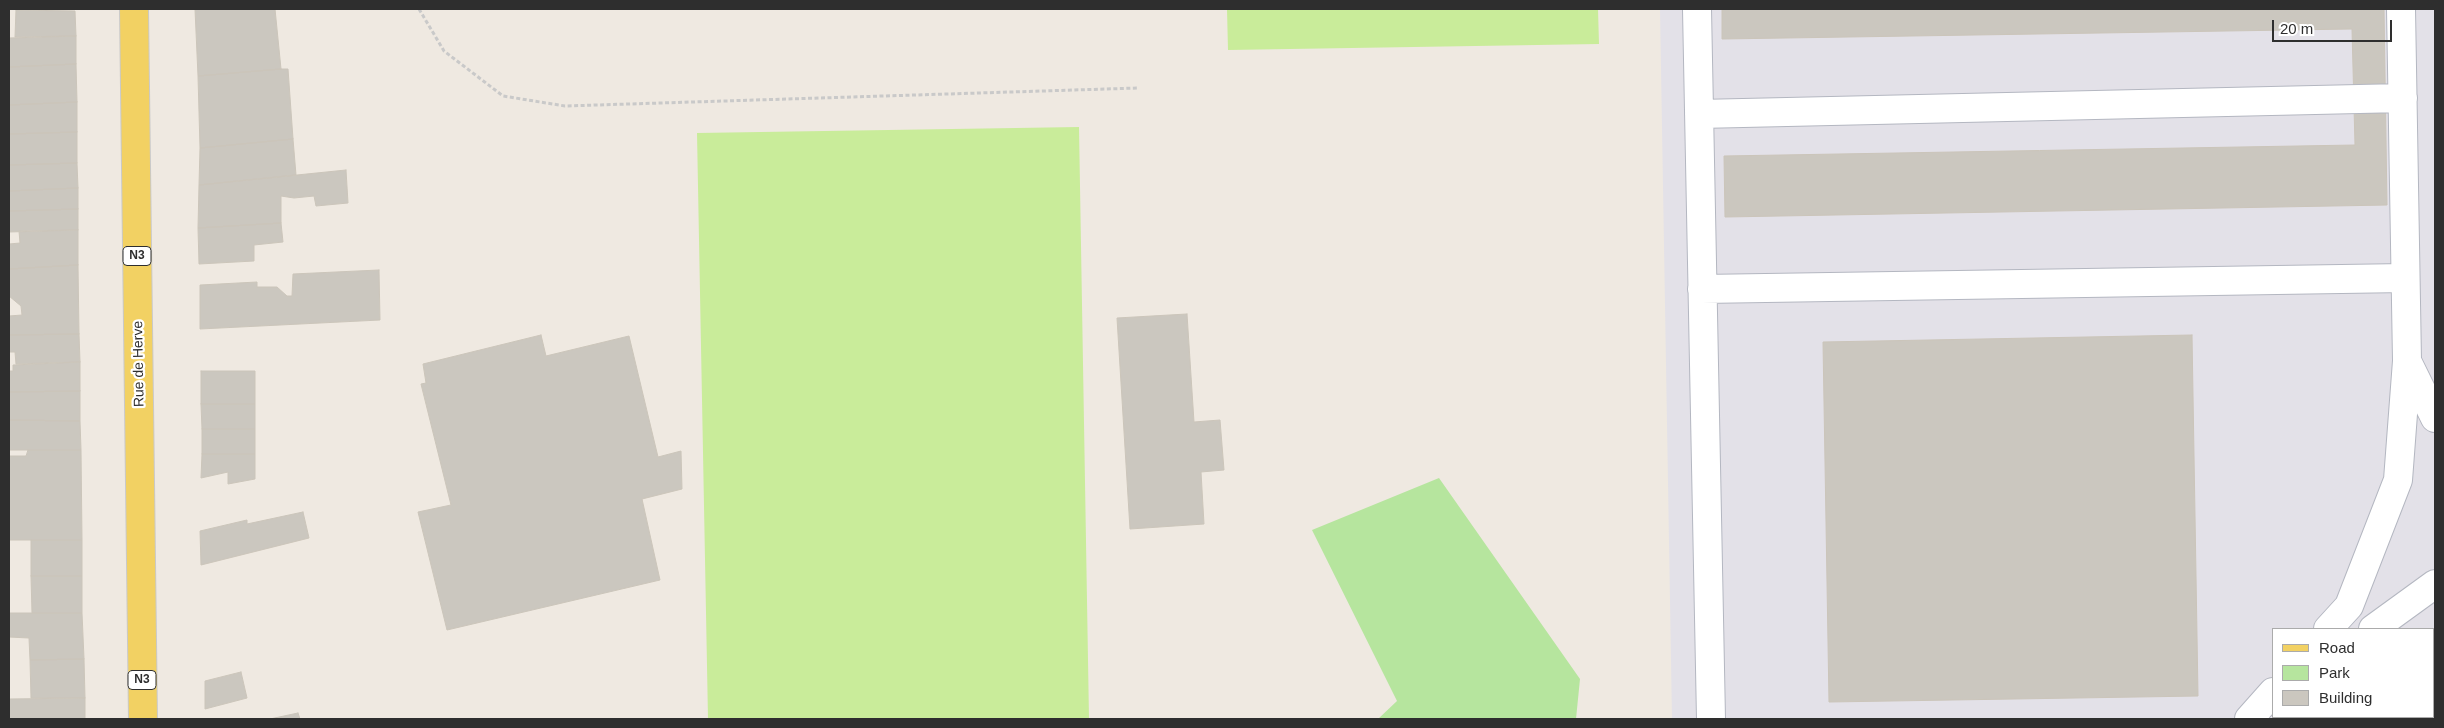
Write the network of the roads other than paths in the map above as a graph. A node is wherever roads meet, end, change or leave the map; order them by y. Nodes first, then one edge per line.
1 (134, 9) edge
2 (1697, 9) edge
3 (2401, 9) edge
4 (2403, 98) junction
5 (1699, 114) junction
6 (2405, 278) junction
7 (1702, 289) junction
8 (2407, 361) junction
9 (2435, 418) edge
10 (2435, 584) edge
11 (2329, 628) edge
12 (2374, 628) edge
13 (2272, 693) edge
14 (2272, 703) edge
15 (142, 719) edge
16 (1711, 719) edge
17 (2249, 719) edge

1 - 15 main road, Rue de Herve / N3
2 - 5 lane
3 - 4 lane
4 - 5 lane
4 - 6 lane
5 - 7 lane
6 - 7 lane
6 - 8 lane
7 - 16 lane
8 - 9 lane
8 - 11 lane
10 - 12 lane
13 - 17 lane
14 - 17 lane

